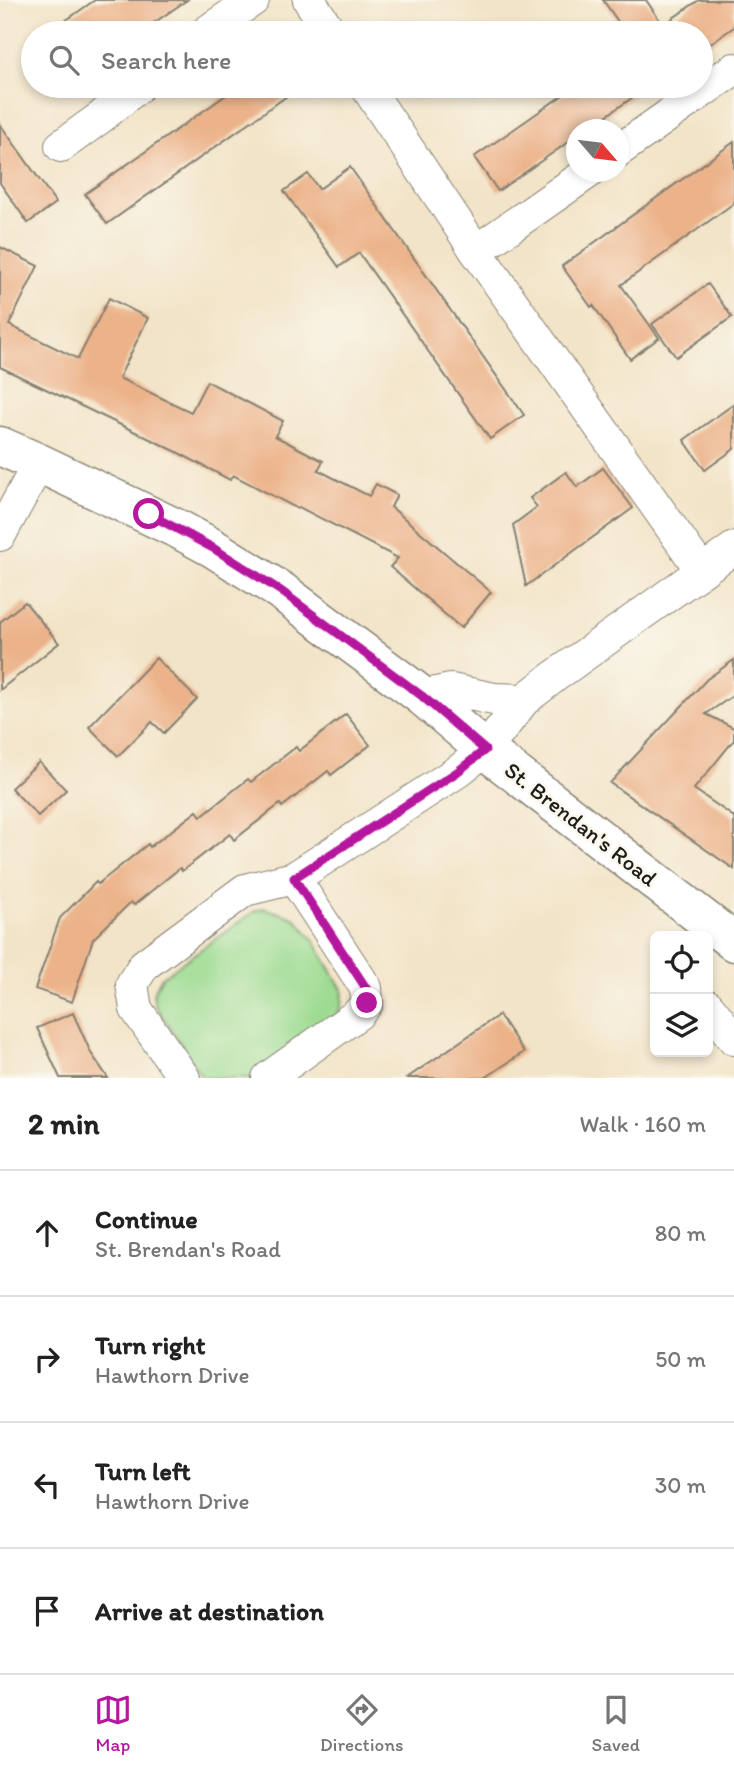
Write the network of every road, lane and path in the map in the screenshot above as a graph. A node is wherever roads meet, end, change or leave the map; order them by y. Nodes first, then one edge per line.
1 (253, 0) edge
2 (309, 0) edge
3 (222, 21) edge
4 (323, 21) edge
5 (734, 69) edge
6 (713, 84) edge
7 (124, 98) edge
8 (374, 98) edge
9 (693, 98) edge
10 (629, 143) edge
11 (61, 146) dead end
12 (575, 182) edge
13 (476, 251) junction
14 (0, 446) edge
15 (39, 463) junction
16 (0, 535) edge
17 (734, 548) edge
18 (702, 571) junction
19 (422, 696) junction
20 (524, 701) junction
21 (485, 750) junction
22 (294, 878) junction
23 (699, 928) edge
24 (734, 942) edge
25 (713, 1012) edge
26 (734, 1039) edge
27 (184, 1078) edge
28 (268, 1078) edge

1 - 3 street
2 - 4 street
5 - 6 street
7 - 11 street
8 - 13 street
9 - 10 street
12 - 13 street
13 - 18 street
14 - 15 main road, St. Brendan's Road
15 - 16 street
15 - 19 main road, St. Brendan's Road
17 - 18 street
18 - 20 street
19 - 20 street
19 - 21 main road, St. Brendan's Road
20 - 21 street
21 - 22 street
21 - 23 main road, St. Brendan's Road
22 - 27 street
22 - 28 street
23 - 24 main road, St. Brendan's Road
25 - 26 street

